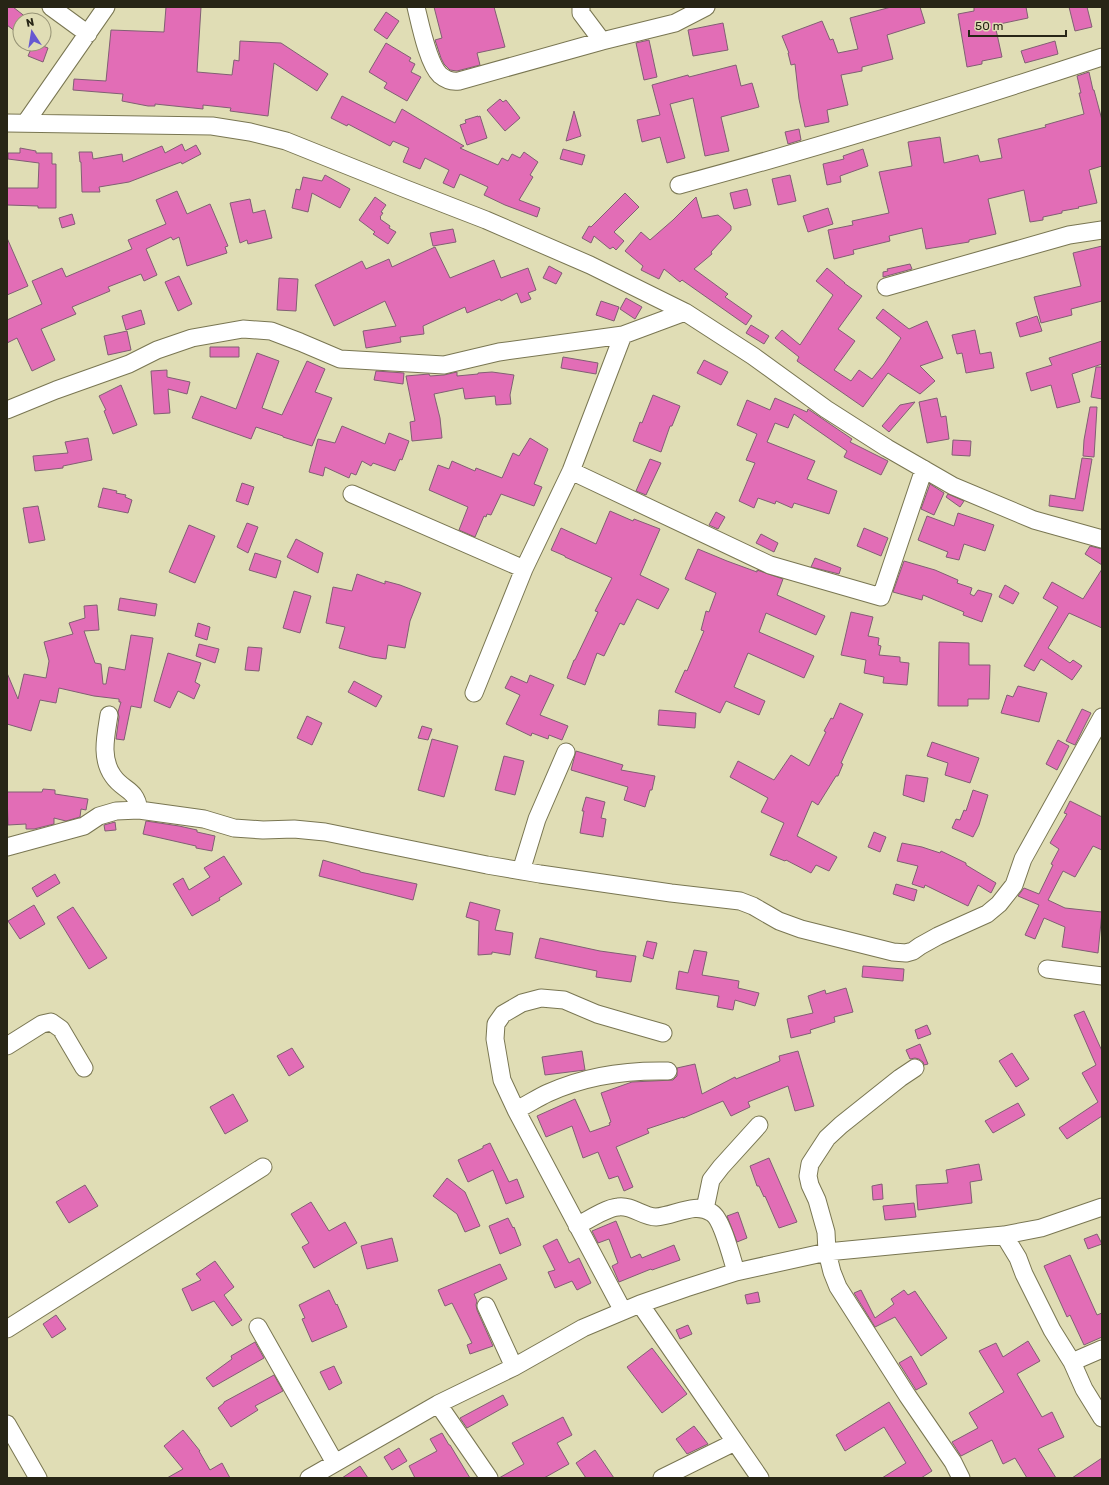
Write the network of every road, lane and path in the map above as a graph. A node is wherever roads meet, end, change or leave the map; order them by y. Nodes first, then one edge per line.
1 (51, 7) edge
2 (106, 7) edge
3 (416, 7) edge
4 (581, 7) edge
5 (706, 7) edge
6 (88, 34) junction
7 (602, 41) junction
8 (1102, 57) edge
9 (26, 122) junction
10 (7, 123) edge
11 (679, 185) dead end
12 (1102, 230) edge
13 (886, 287) dead end
14 (685, 312) junction
15 (623, 335) junction
16 (7, 410) edge
17 (924, 469) junction
18 (571, 471) junction
19 (352, 494) dead end
20 (1102, 539) edge
21 (524, 570) junction
22 (474, 693) dead end
23 (109, 715) dead end
24 (1102, 717) edge
25 (566, 752) dead end
26 (139, 810) junction
27 (7, 847) edge
28 (521, 871) junction
29 (1047, 969) dead end
30 (1102, 976) edge
31 (663, 1033) dead end
32 (7, 1046) edge
33 (84, 1068) dead end
34 (915, 1068) dead end
35 (668, 1071) dead end
36 (516, 1110) junction
37 (759, 1125) dead end
38 (263, 1167) dead end
39 (1102, 1207) edge
40 (705, 1209) junction
41 (577, 1226) junction
42 (1004, 1235) junction
43 (827, 1252) junction
44 (736, 1272) junction
45 (640, 1304) junction
46 (486, 1306) dead end
47 (623, 1311) junction
48 (258, 1327) dead end
49 (7, 1329) edge
50 (1102, 1349) edge
51 (1072, 1362) junction
52 (514, 1367) junction
53 (438, 1404) junction
54 (1102, 1418) edge
55 (7, 1424) edge
56 (735, 1442) junction
57 (335, 1463) junction
58 (38, 1478) edge
59 (309, 1478) edge
60 (489, 1478) edge
61 (662, 1478) edge
62 (760, 1478) edge
63 (961, 1478) edge

1 - 6 street
2 - 6 street
3 - 7 street
4 - 7 street
5 - 7 street
6 - 9 street
8 - 11 street
9 - 10 street
9 - 14 street
12 - 13 street
14 - 15 street
14 - 17 street
15 - 16 street
15 - 18 street
17 - 18 street
17 - 20 street
18 - 21 street
19 - 21 street
21 - 22 street
23 - 26 street
24 - 28 street
25 - 28 street
26 - 27 street
26 - 28 street
29 - 30 street
31 - 36 street
32 - 33 street
34 - 43 street
35 - 36 street
36 - 41 street
37 - 40 street
38 - 49 street
39 - 42 street
40 - 41 street
40 - 44 street
41 - 47 street
42 - 43 street
42 - 51 street
43 - 44 street
43 - 63 street
44 - 45 street
45 - 47 street
45 - 56 street
46 - 52 street
47 - 52 street
48 - 57 street
50 - 51 street
51 - 54 street
52 - 53 street
53 - 57 street
53 - 60 street
55 - 58 street
56 - 61 street
56 - 62 street
57 - 59 street

